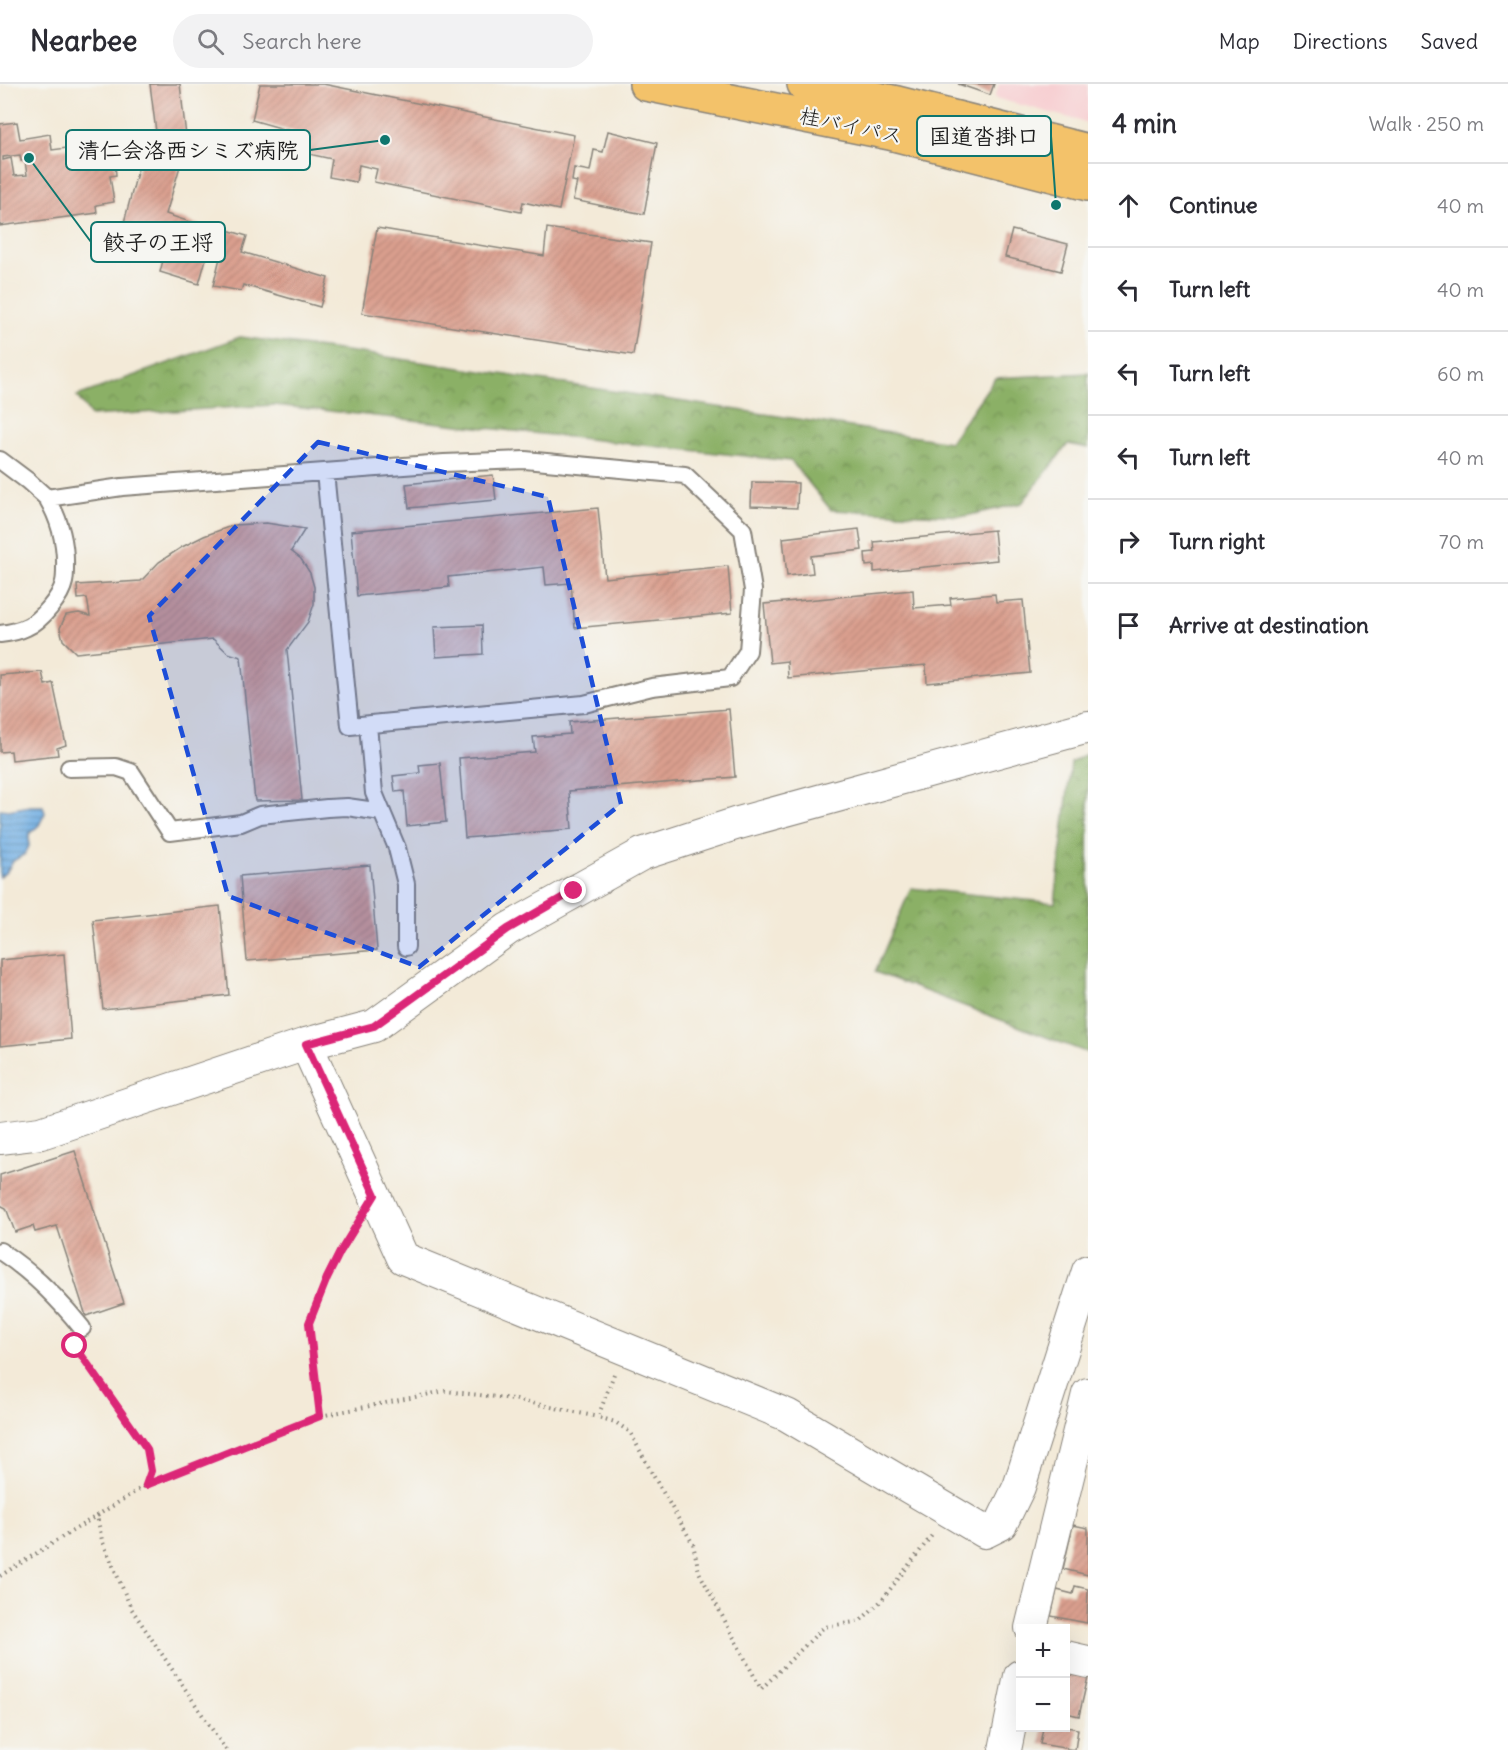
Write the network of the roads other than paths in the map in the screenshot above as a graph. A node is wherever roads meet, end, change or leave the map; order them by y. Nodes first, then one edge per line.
1 (646, 84) edge
2 (804, 84) edge
3 (1088, 151) edge
4 (1088, 183) edge
5 (0, 460) edge
6 (325, 472) junction
7 (47, 498) junction
8 (0, 634) edge
9 (368, 725) junction
10 (1088, 727) edge
11 (69, 768) dead end
12 (382, 812) junction
13 (406, 947) dead end
14 (306, 1044) junction
15 (0, 1138) edge
16 (0, 1251) edge
17 (1088, 1271) edge
18 (82, 1328) road end
19 (1088, 1394) edge
20 (1075, 1500) edge
21 (1033, 1624) edge
22 (1070, 1658) edge
23 (1088, 1662) edge
24 (1020, 1678) edge
25 (1005, 1750) edge

1 - 4 highway, 桂バイパス
2 - 3 highway, 桂バイパス
5 - 7 lane
6 - 7 lane
6 - 9 lane
6 - 9 lane
7 - 8 lane
9 - 12 lane
10 - 14 street
11 - 12 lane
12 - 13 lane
14 - 15 street
14 - 17 street
16 - 18 lane
19 - 20 street
20 - 21 street
22 - 23 street
24 - 25 street

